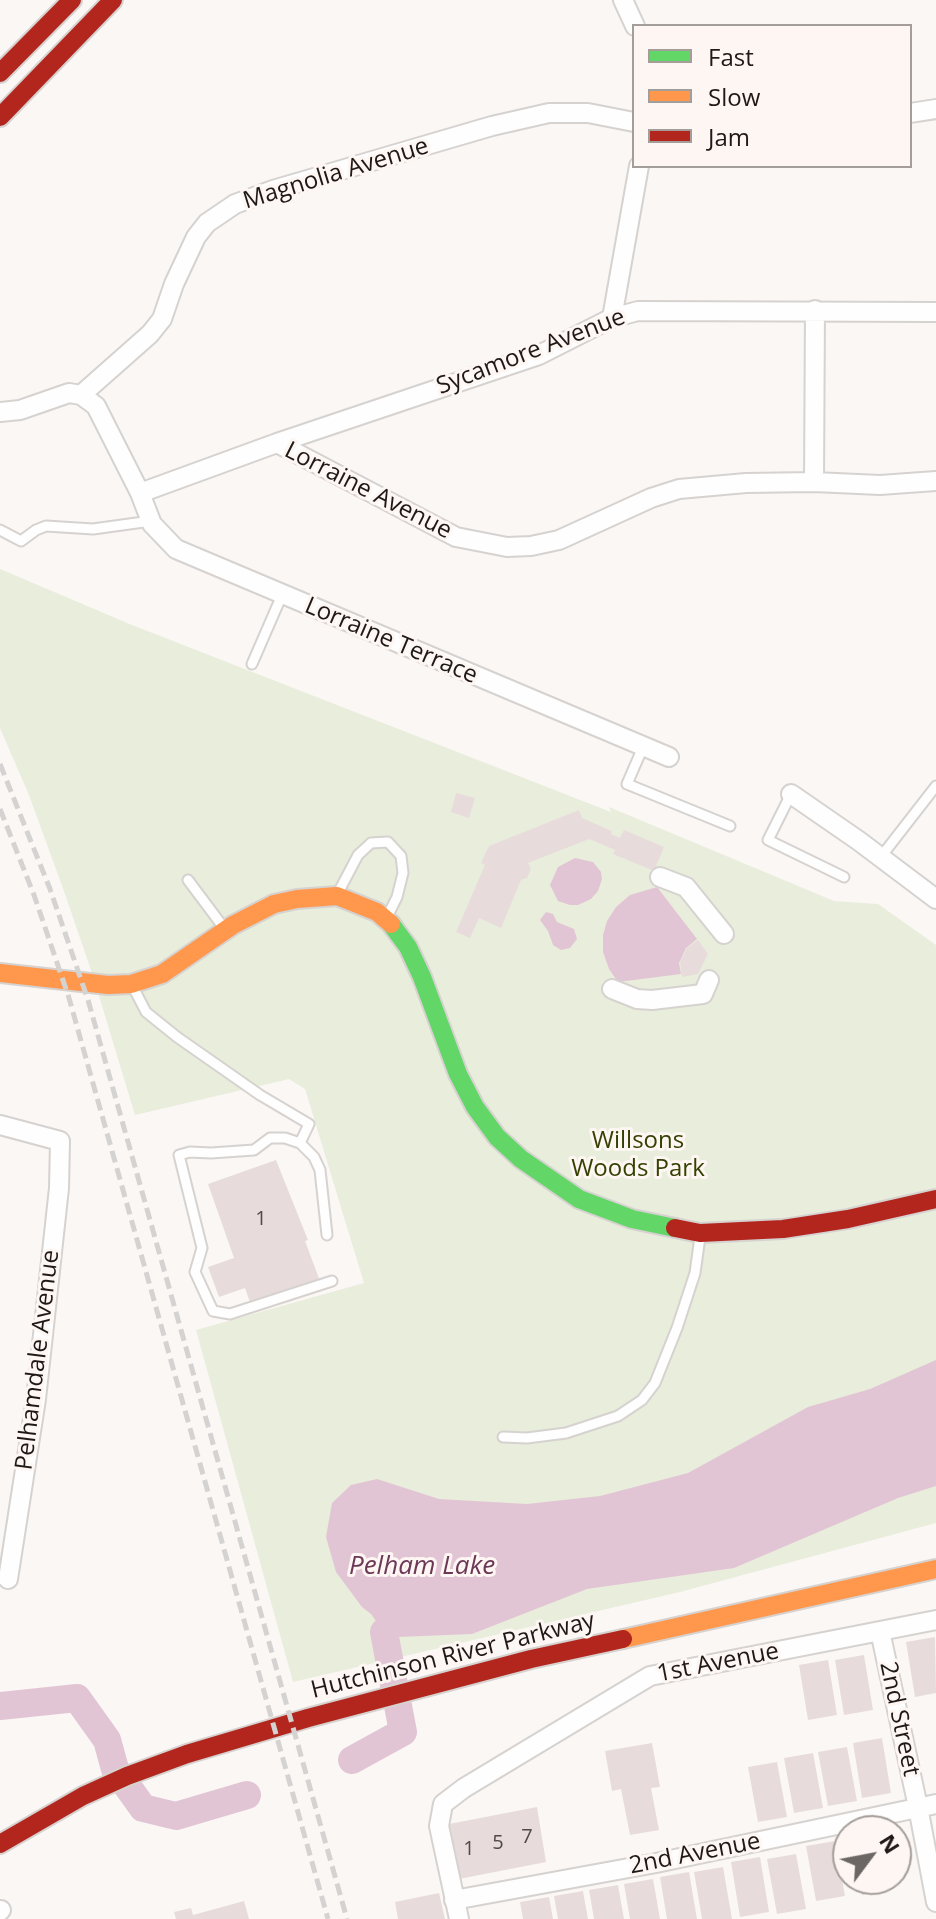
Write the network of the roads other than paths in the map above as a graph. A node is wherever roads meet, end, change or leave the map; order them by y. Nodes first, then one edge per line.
1 (72, 0) edge
2 (113, 0) edge
3 (623, 0) edge
4 (634, 24) edge
5 (35, 37) junction
6 (57, 59) junction
7 (0, 73) edge
8 (936, 109) edge
9 (912, 113) edge
10 (0, 117) edge
11 (632, 122) edge
12 (639, 168) edge
13 (815, 310) junction
14 (936, 312) edge
15 (612, 318) junction
16 (81, 395) junction
17 (0, 412) edge
18 (277, 443) junction
19 (936, 481) edge
20 (814, 482) junction
21 (140, 493) junction
22 (151, 521) junction
23 (0, 530) edge
24 (282, 595) junction
25 (252, 664) dead end
26 (643, 747) junction
27 (669, 757) dead end
28 (936, 786) edge
29 (791, 794) joint
30 (730, 826) dead end
31 (880, 858) junction
32 (660, 877) dead end
33 (844, 877) dead end
34 (188, 880) dead end
35 (337, 896) junction
36 (936, 899) edge
37 (386, 920) junction
38 (226, 931) junction
39 (724, 934) dead end
40 (0, 973) edge
41 (709, 980) dead end
42 (131, 984) junction
43 (612, 989) dead end
44 (0, 1125) edge
45 (300, 1143) junction
46 (936, 1199) edge
47 (700, 1233) junction
48 (327, 1235) dead end
49 (332, 1281) dead end
50 (503, 1437) dead end
51 (936, 1569) edge
52 (8, 1579) dead end
53 (936, 1620) edge
54 (880, 1631) junction
55 (927, 1806) edge
56 (0, 1844) edge
57 (454, 1900) junction
58 (936, 1902) edge
59 (459, 1919) edge

1 - 5 main road
2 - 6 main road
3 - 4 street
5 - 6 lane
5 - 7 main road
6 - 10 main road
8 - 9 street
11 - 16 street, Magnolia Avenue
12 - 15 street
13 - 14 street, Sycamore Avenue
13 - 15 street, Sycamore Avenue
13 - 20 street
15 - 18 street, Sycamore Avenue
16 - 17 street
16 - 21 street
18 - 20 street, Lorraine Avenue
18 - 21 street, Lorraine Avenue
19 - 20 street, Lorraine Avenue
21 - 22 street, Lorraine Terrace
22 - 23 lane
22 - 24 street, Lorraine Terrace
24 - 25 lane
24 - 26 street, Lorraine Terrace
26 - 27 street, Lorraine Terrace
26 - 30 lane
28 - 31 lane
29 - 31 street
29 - 33 lane
31 - 36 street
32 - 39 street
34 - 38 lane
35 - 37 main road
35 - 37 lane
35 - 38 main road
37 - 47 main road
38 - 42 main road
40 - 42 main road
41 - 43 street
42 - 45 lane
44 - 52 street, Pelhamdale Avenue
45 - 48 lane
45 - 49 lane
46 - 47 main road
47 - 50 lane
51 - 56 main road, Hutchinson River Parkway
53 - 54 street, 1st Avenue
54 - 55 street, 2nd Street
54 - 57 street, 1st Avenue
55 - 57 street, 2nd Avenue
55 - 58 street, 2nd Street
57 - 59 street

